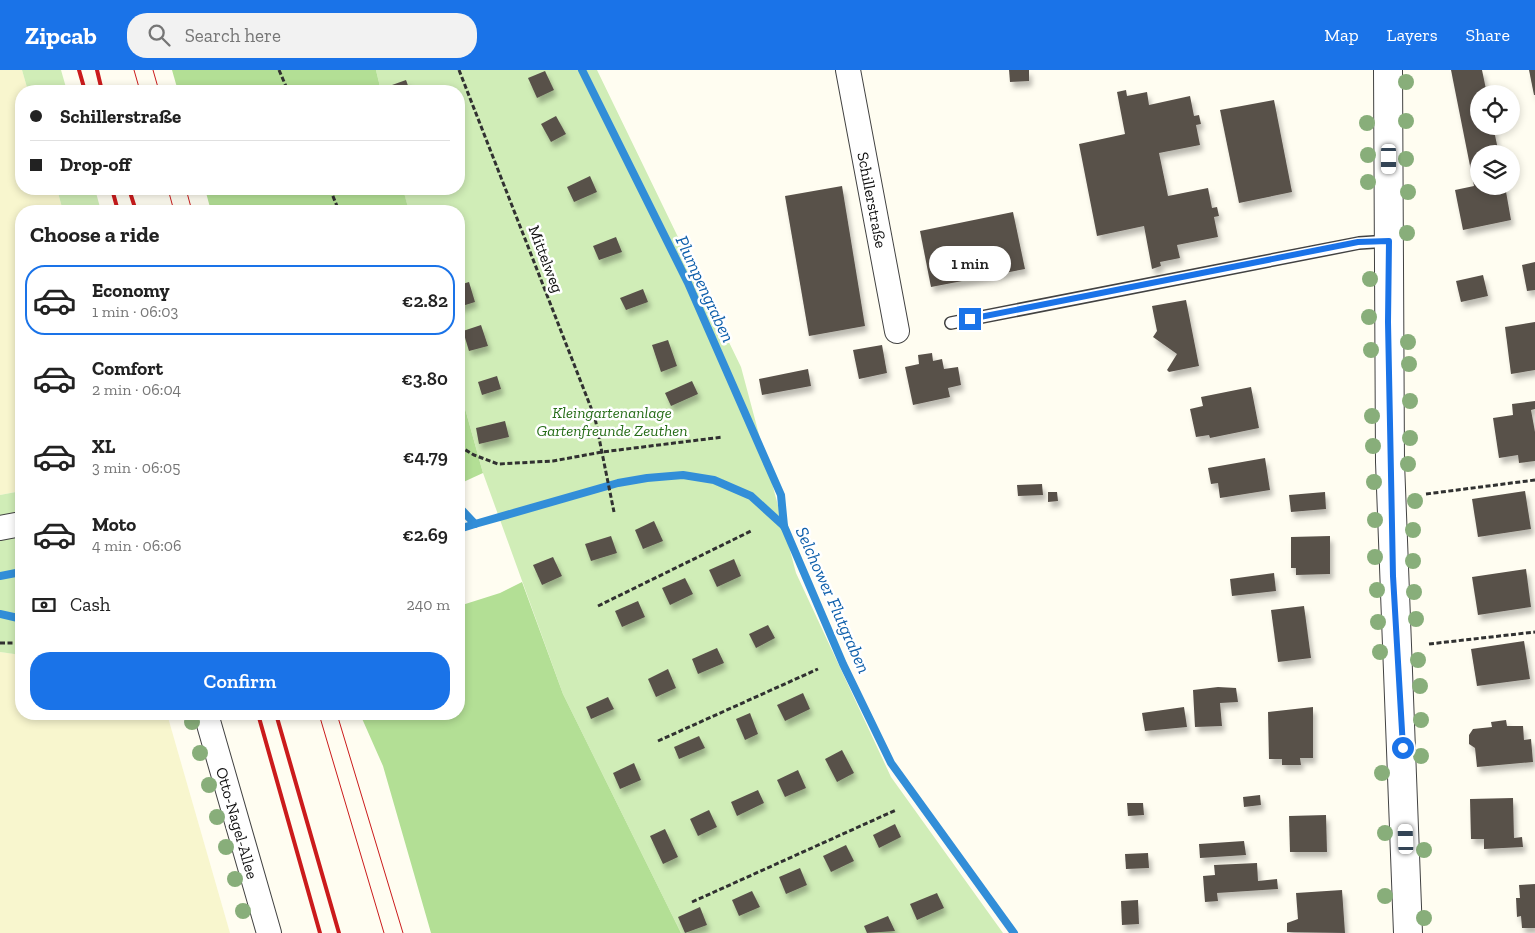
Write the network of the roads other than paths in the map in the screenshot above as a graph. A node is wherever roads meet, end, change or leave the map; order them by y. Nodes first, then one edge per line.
1 (848, 70) edge
2 (1388, 70) edge
3 (1389, 241) junction
4 (951, 323) dead end
5 (897, 331) dead end
6 (15, 525) edge
7 (0, 528) edge
8 (208, 720) edge
9 (269, 933) edge
10 (1408, 933) edge

1 - 5 street, Schillerstraße
2 - 3 street
3 - 4 lane
3 - 10 street
6 - 7 street
8 - 9 street, Otto-Nagel-Allee

